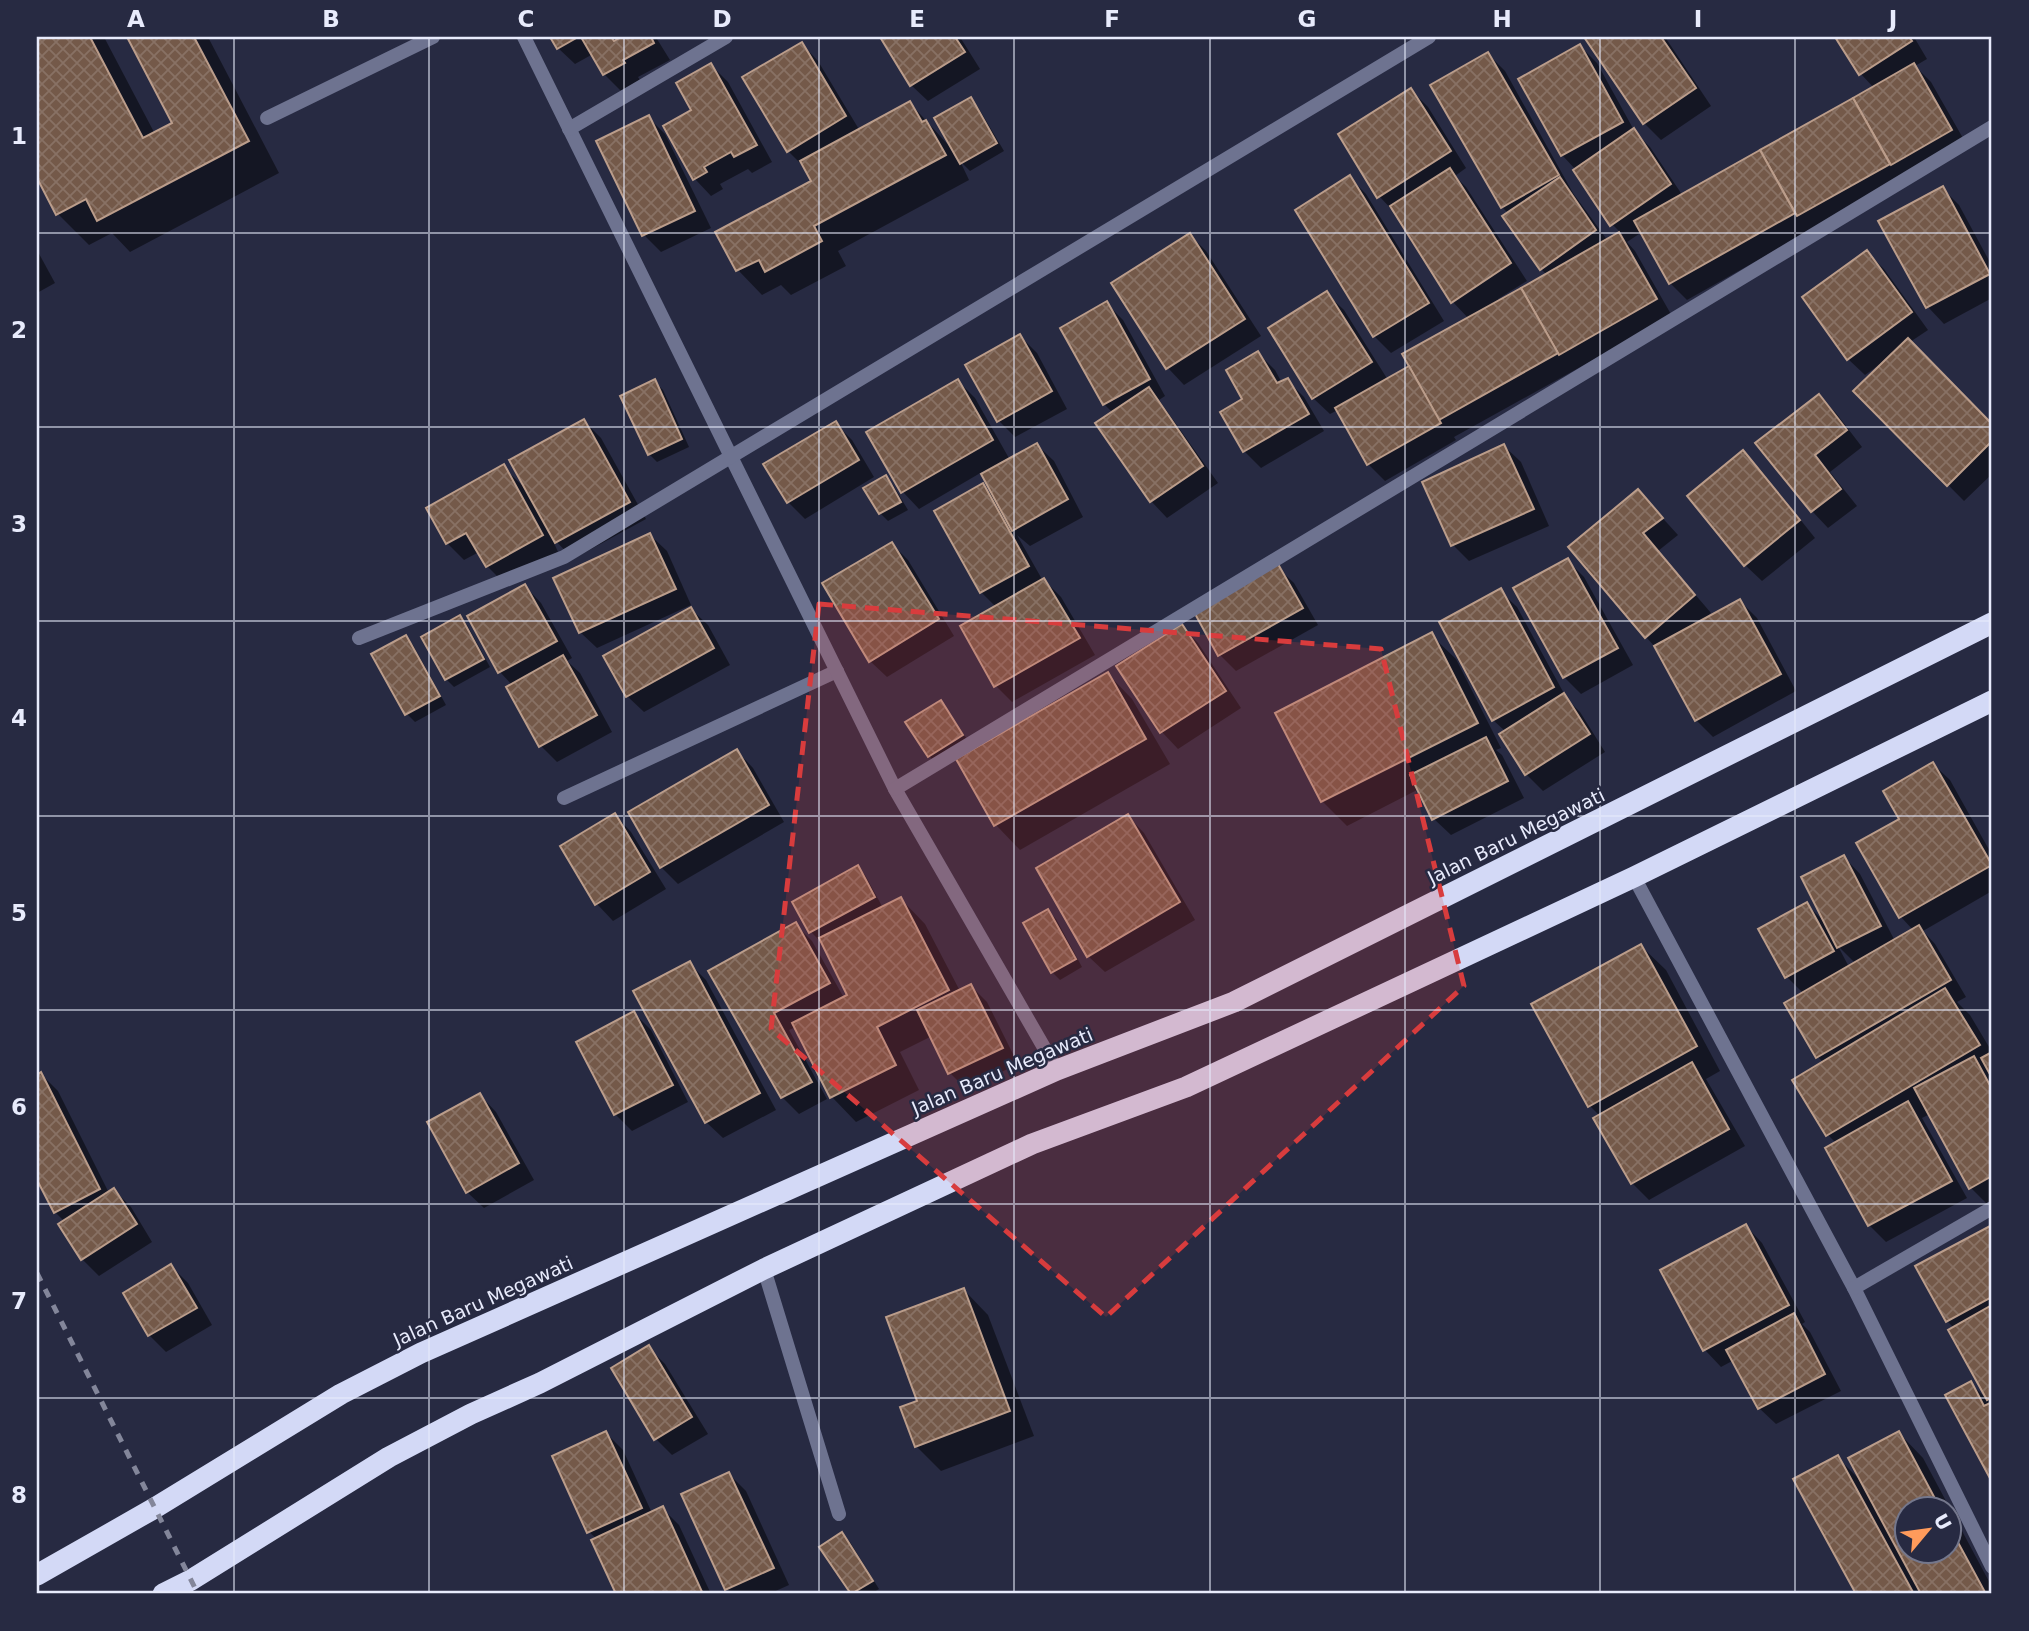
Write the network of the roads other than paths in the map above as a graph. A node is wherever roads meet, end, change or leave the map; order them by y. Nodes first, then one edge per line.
1 (433, 37) edge
2 (524, 37) edge
3 (726, 37) edge
4 (1429, 37) edge
5 (267, 118) dead end
6 (1992, 127) edge
7 (569, 129) junction
8 (730, 457) junction
9 (1992, 623) edge
10 (359, 638) dead end
11 (837, 671) junction
12 (1992, 701) edge
13 (895, 789) junction
14 (564, 798) dead end
15 (1634, 877) junction
16 (1057, 1070) junction
17 (1992, 1208) edge
18 (764, 1269) junction
19 (1854, 1288) junction
20 (839, 1514) dead end
21 (1992, 1567) edge
22 (37, 1575) edge
23 (163, 1594) edge

1 - 5 street
2 - 7 street
3 - 7 street
4 - 8 street
6 - 13 street
7 - 8 street
8 - 10 street
8 - 11 street
9 - 16 highway, Jalan Baru Megawati
11 - 13 street
11 - 14 street
12 - 15 highway
13 - 16 street
15 - 18 highway
15 - 19 street
16 - 22 highway, Jalan Baru Megawati
17 - 19 street
18 - 20 street
18 - 23 highway
19 - 21 street

